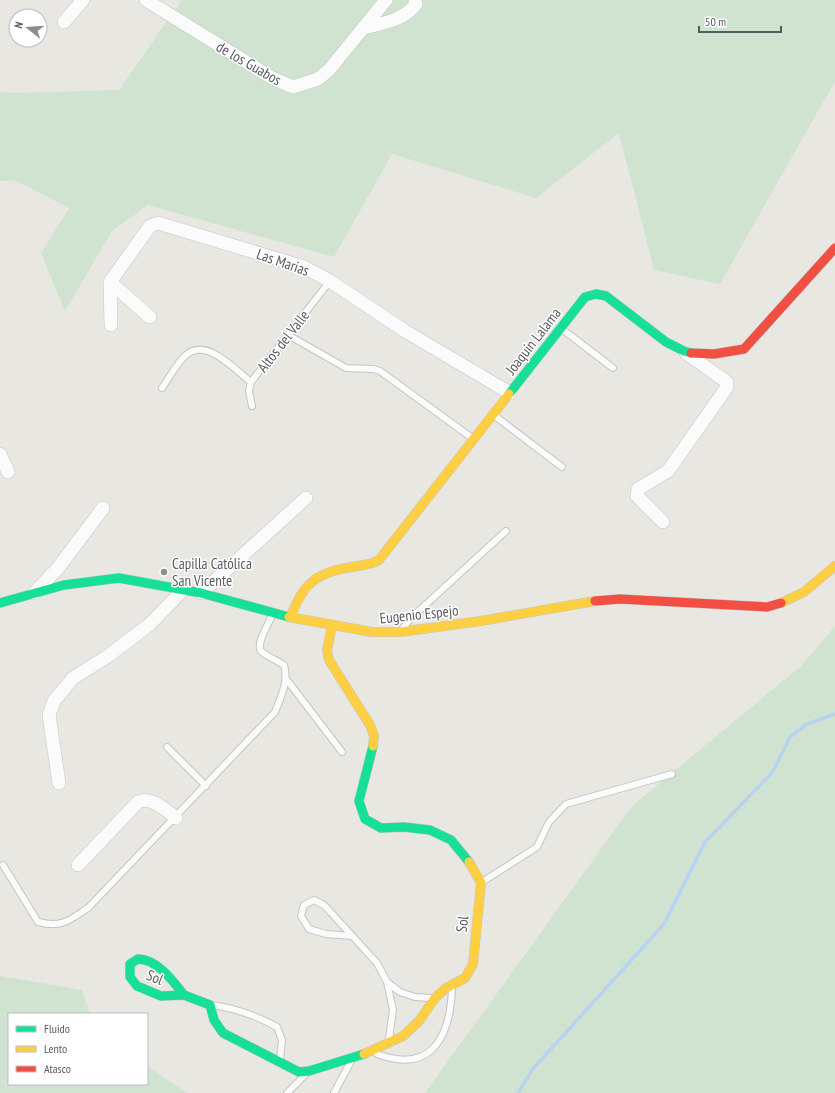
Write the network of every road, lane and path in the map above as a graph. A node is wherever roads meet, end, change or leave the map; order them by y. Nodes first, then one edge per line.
1 (83, 0) edge
2 (146, 0) edge
3 (386, 0) edge
4 (415, 0) edge
5 (64, 22) dead end
6 (363, 28) junction
7 (835, 248) edge
8 (330, 281) junction
9 (110, 284) junction
10 (150, 317) dead end
11 (111, 325) dead end
12 (561, 328) junction
13 (288, 334) junction
14 (683, 351) junction
15 (613, 368) dead end
16 (250, 382) junction
17 (162, 388) dead end
18 (510, 393) junction
19 (252, 406) dead end
20 (493, 414) junction
21 (473, 439) junction
22 (0, 454) edge
23 (562, 467) dead end
24 (8, 472) dead end
25 (306, 498) dead end
26 (103, 508) dead end
27 (663, 522) dead end
28 (506, 531) dead end
29 (835, 566) edge
30 (184, 589) junction
31 (201, 593) junction
32 (33, 594) junction
33 (0, 604) edge
34 (273, 614) junction
35 (291, 617) junction
36 (332, 625) junction
37 (400, 632) junction
38 (287, 680) junction
39 (167, 747) dead end
40 (342, 752) dead end
41 (672, 774) dead end
42 (59, 783) dead end
43 (206, 786) junction
44 (176, 818) junction
45 (3, 865) dead end
46 (78, 865) dead end
47 (481, 883) junction
48 (352, 936) junction
49 (387, 982) junction
50 (452, 986) junction
51 (184, 995) junction
52 (435, 998) junction
53 (210, 1005) junction
54 (388, 1043) junction
55 (371, 1052) junction
56 (352, 1059) junction
57 (280, 1062) junction
58 (309, 1071) junction
59 (287, 1093) edge
60 (334, 1093) edge

1 - 5 street
2 - 6 street, de los Guabos
3 - 6 street, de los Guabos
4 - 6 street
7 - 14 street, Joaquín Lalama
8 - 9 street, Las Marias
8 - 13 lane, Altos del Valle
8 - 18 street, Las Marias
9 - 10 street
9 - 11 street
12 - 14 street, Joaquín Lalama
12 - 15 lane
12 - 18 street, Joaquín Lalama
13 - 16 lane, Altos del Valle
13 - 21 lane
14 - 27 street
16 - 17 lane
16 - 19 lane, Altos del Valle
18 - 20 street, Joaquín Lalama
20 - 21 street, Joaquín Lalama
20 - 23 lane
21 - 35 street, Joaquín Lalama
22 - 24 street
25 - 31 street
26 - 32 street
28 - 37 lane
29 - 37 street, Eugenio Espejo
30 - 31 street, Eugenio Espejo
30 - 32 street, Eugenio Espejo
30 - 42 street
31 - 34 street, Eugenio Espejo
32 - 33 street, Eugenio Espejo
34 - 35 street, Eugenio Espejo
34 - 38 lane
35 - 36 street, Eugenio Espejo
36 - 37 street, Eugenio Espejo
36 - 47 street
38 - 40 lane
38 - 43 lane
39 - 43 lane
41 - 47 lane
43 - 44 lane
44 - 45 lane
44 - 46 street
47 - 50 street, Sol
48 - 48 lane
48 - 49 lane
49 - 52 lane
49 - 54 lane
50 - 52 street, Sol
50 - 55 lane
51 - 51 street, Sol
51 - 53 street, Sol
52 - 54 street, Sol
53 - 57 street, Sol
53 - 57 lane
54 - 55 street, Sol
55 - 56 street, Sol
56 - 58 street, Sol
56 - 60 lane
57 - 58 street, Sol
58 - 59 lane

